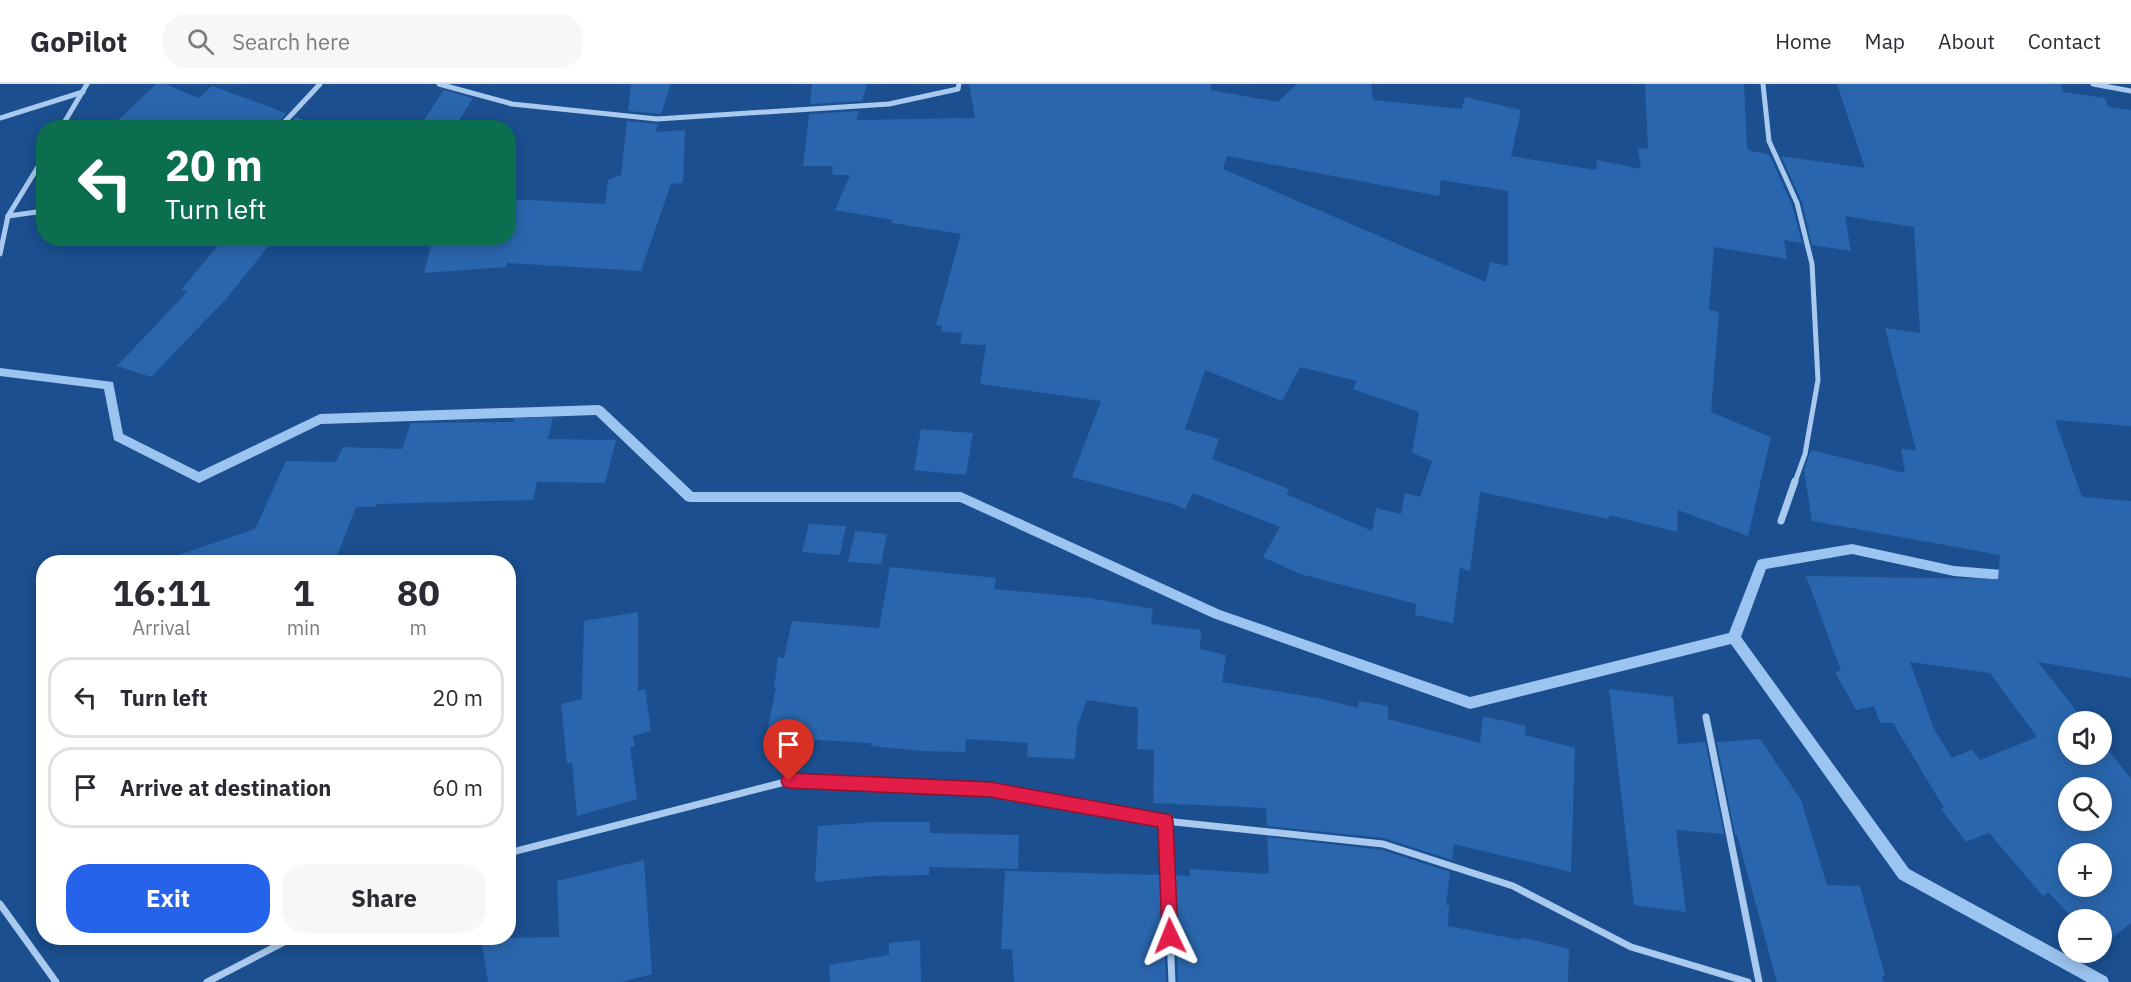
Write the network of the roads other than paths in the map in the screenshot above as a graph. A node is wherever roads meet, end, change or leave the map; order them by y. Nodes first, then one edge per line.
1 (87, 84) edge
2 (320, 84) edge
3 (439, 84) edge
4 (959, 84) edge
5 (1763, 84) edge
6 (2093, 84) edge
7 (2131, 91) edge
8 (83, 92) junction
9 (0, 118) edge
10 (66, 120) edge
11 (286, 120) edge
12 (36, 170) edge
13 (36, 213) edge
14 (8, 216) junction
15 (0, 254) edge
16 (1781, 521) dead end
17 (1706, 717) dead end
18 (1165, 821) junction
19 (516, 851) edge
20 (0, 904) edge
21 (278, 945) edge
22 (56, 982) edge
23 (207, 982) edge
24 (1172, 982) edge
25 (1748, 982) edge
26 (1759, 982) edge

1 - 8 street
2 - 11 street
3 - 4 street
5 - 16 street
6 - 7 street
8 - 9 street
8 - 10 street
12 - 14 street
13 - 14 street
14 - 15 street
17 - 26 street
18 - 19 street
18 - 24 street
18 - 25 street
20 - 22 street
21 - 23 street

